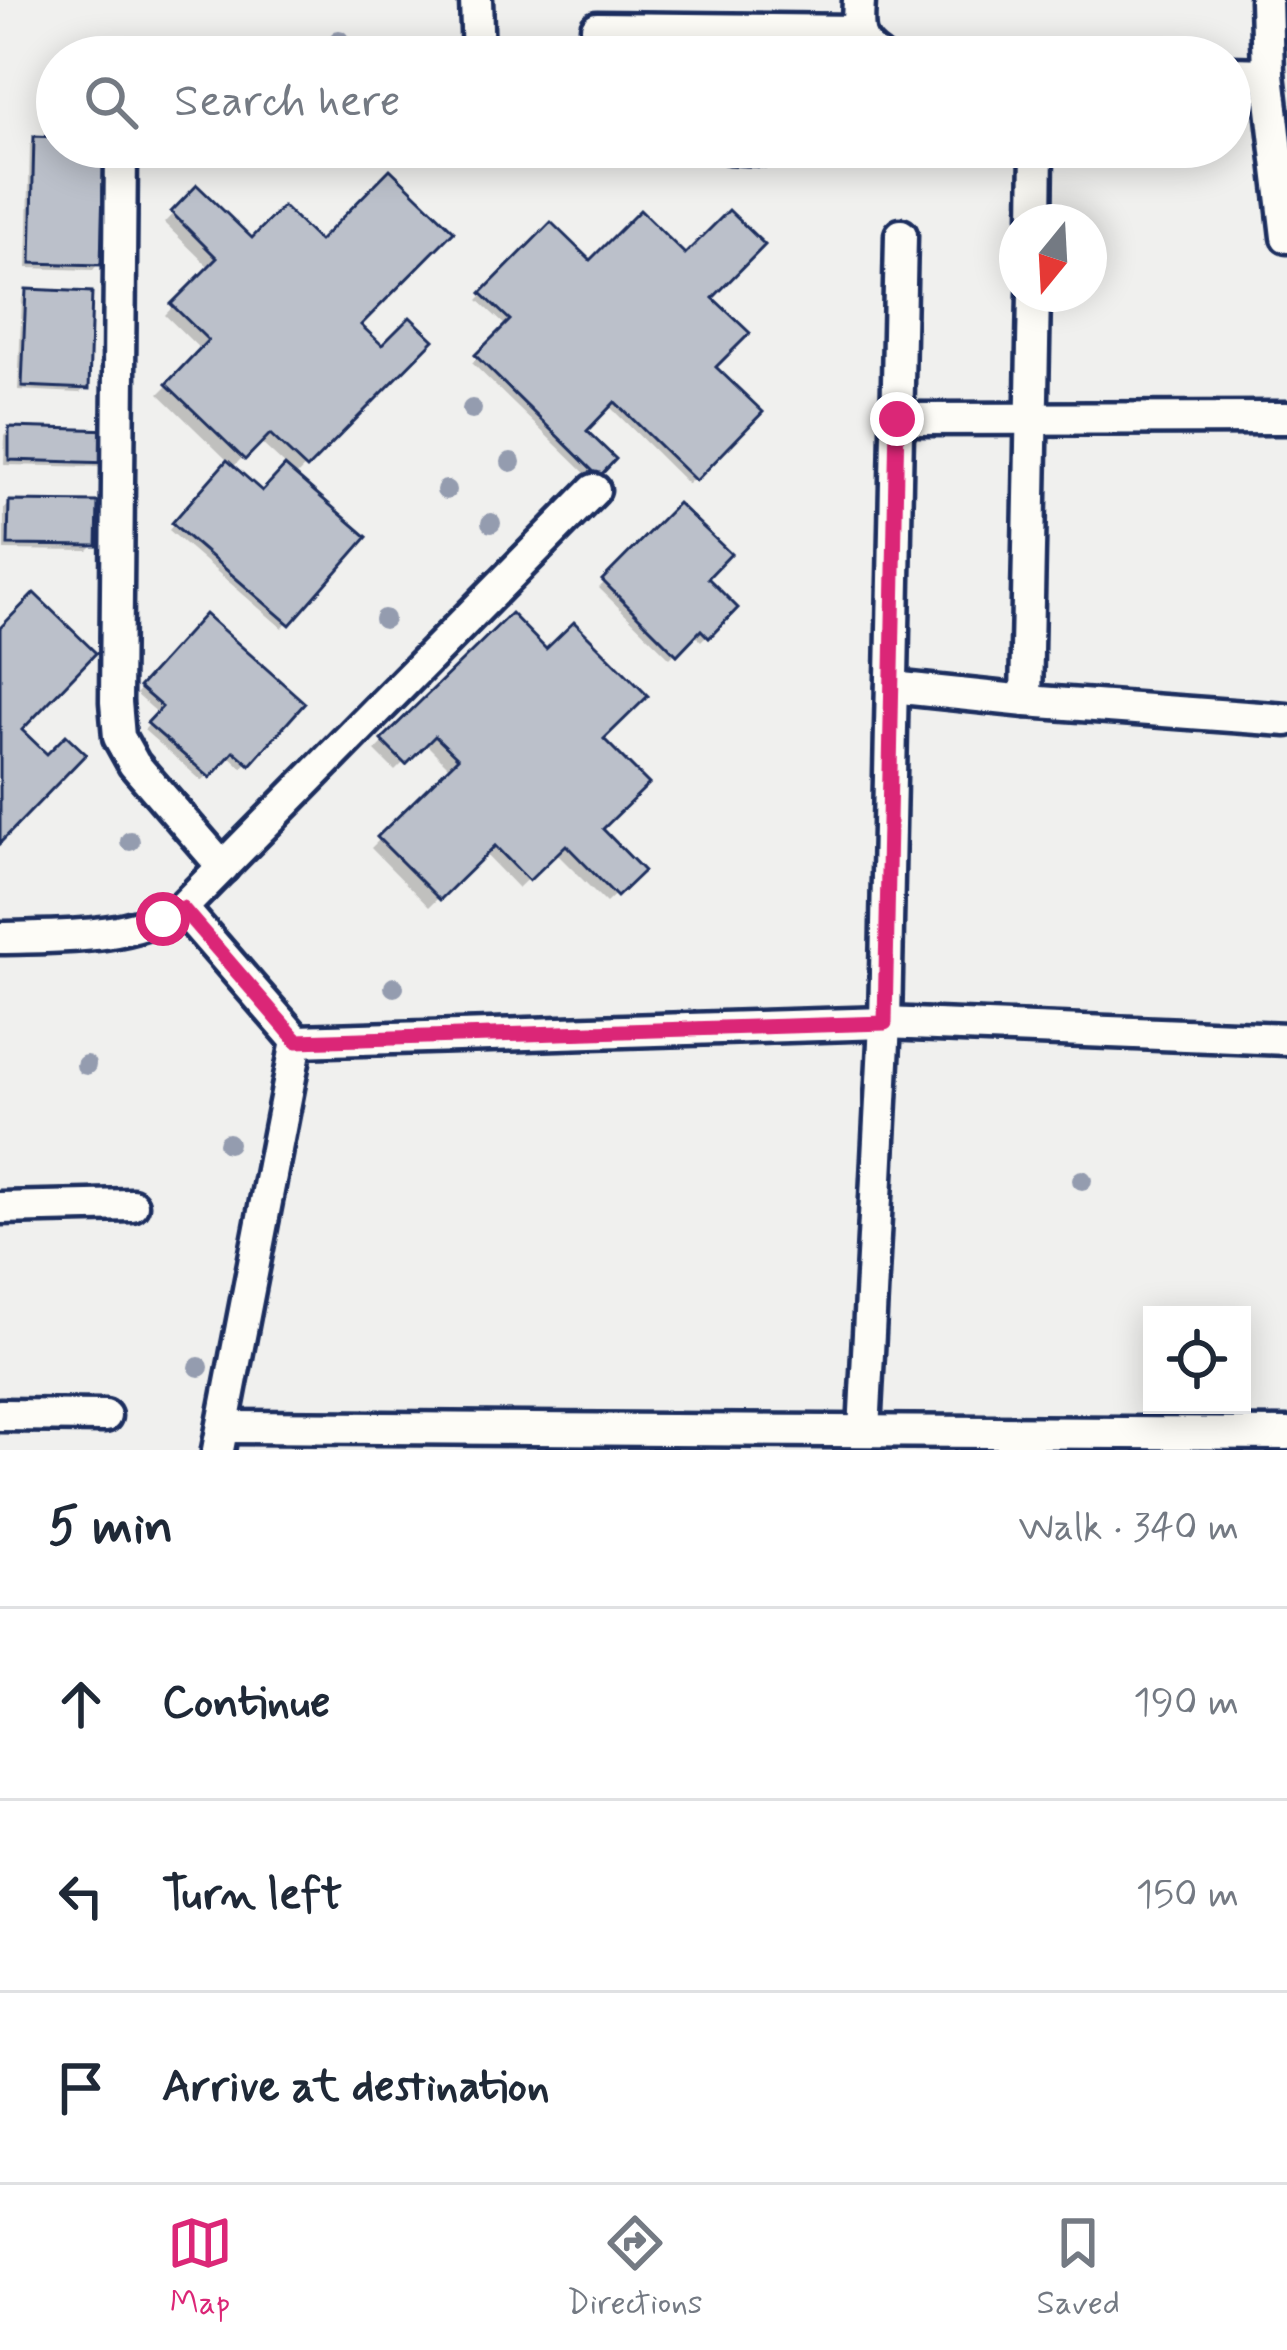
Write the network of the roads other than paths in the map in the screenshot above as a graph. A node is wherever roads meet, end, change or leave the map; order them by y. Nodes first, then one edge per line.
1 (476, 0) edge
2 (1266, 0) edge
3 (597, 28) dead end
4 (849, 30) edge
5 (477, 36) edge
6 (1277, 41) edge
7 (1251, 74) edge
8 (1268, 74) junction
9 (121, 168) edge
10 (1037, 168) edge
11 (1036, 204) edge
12 (901, 236) dead end
13 (1287, 237) edge
14 (1034, 312) edge
15 (1032, 418) junction
16 (1287, 418) edge
17 (897, 419) junction
18 (593, 490) dead end
19 (892, 687) junction
20 (1026, 701) junction
21 (1287, 720) edge
22 (224, 867) junction
23 (182, 908) junction
24 (0, 938) edge
25 (885, 1023) junction
26 (1287, 1040) edge
27 (297, 1041) junction
28 (132, 1205) dead end
29 (0, 1208) edge
30 (0, 1414) edge
31 (105, 1416) dead end
32 (864, 1431) junction
33 (1287, 1434) edge
34 (221, 1439) edge
35 (571, 1440) edge
36 (611, 1440) edge

1 - 5 street
2 - 6 street
3 - 4 street
6 - 8 street
7 - 8 street
8 - 13 street
9 - 22 street
10 - 11 street
12 - 17 street
14 - 15 street
15 - 16 street
15 - 17 street
15 - 20 street
17 - 19 street
18 - 22 street
19 - 20 street
19 - 25 street
20 - 21 street
22 - 23 street
23 - 24 street
23 - 27 street
25 - 26 street
25 - 27 street
25 - 32 street
27 - 34 street
28 - 29 street
30 - 31 street
32 - 33 street
32 - 36 street
34 - 35 street
35 - 36 street

